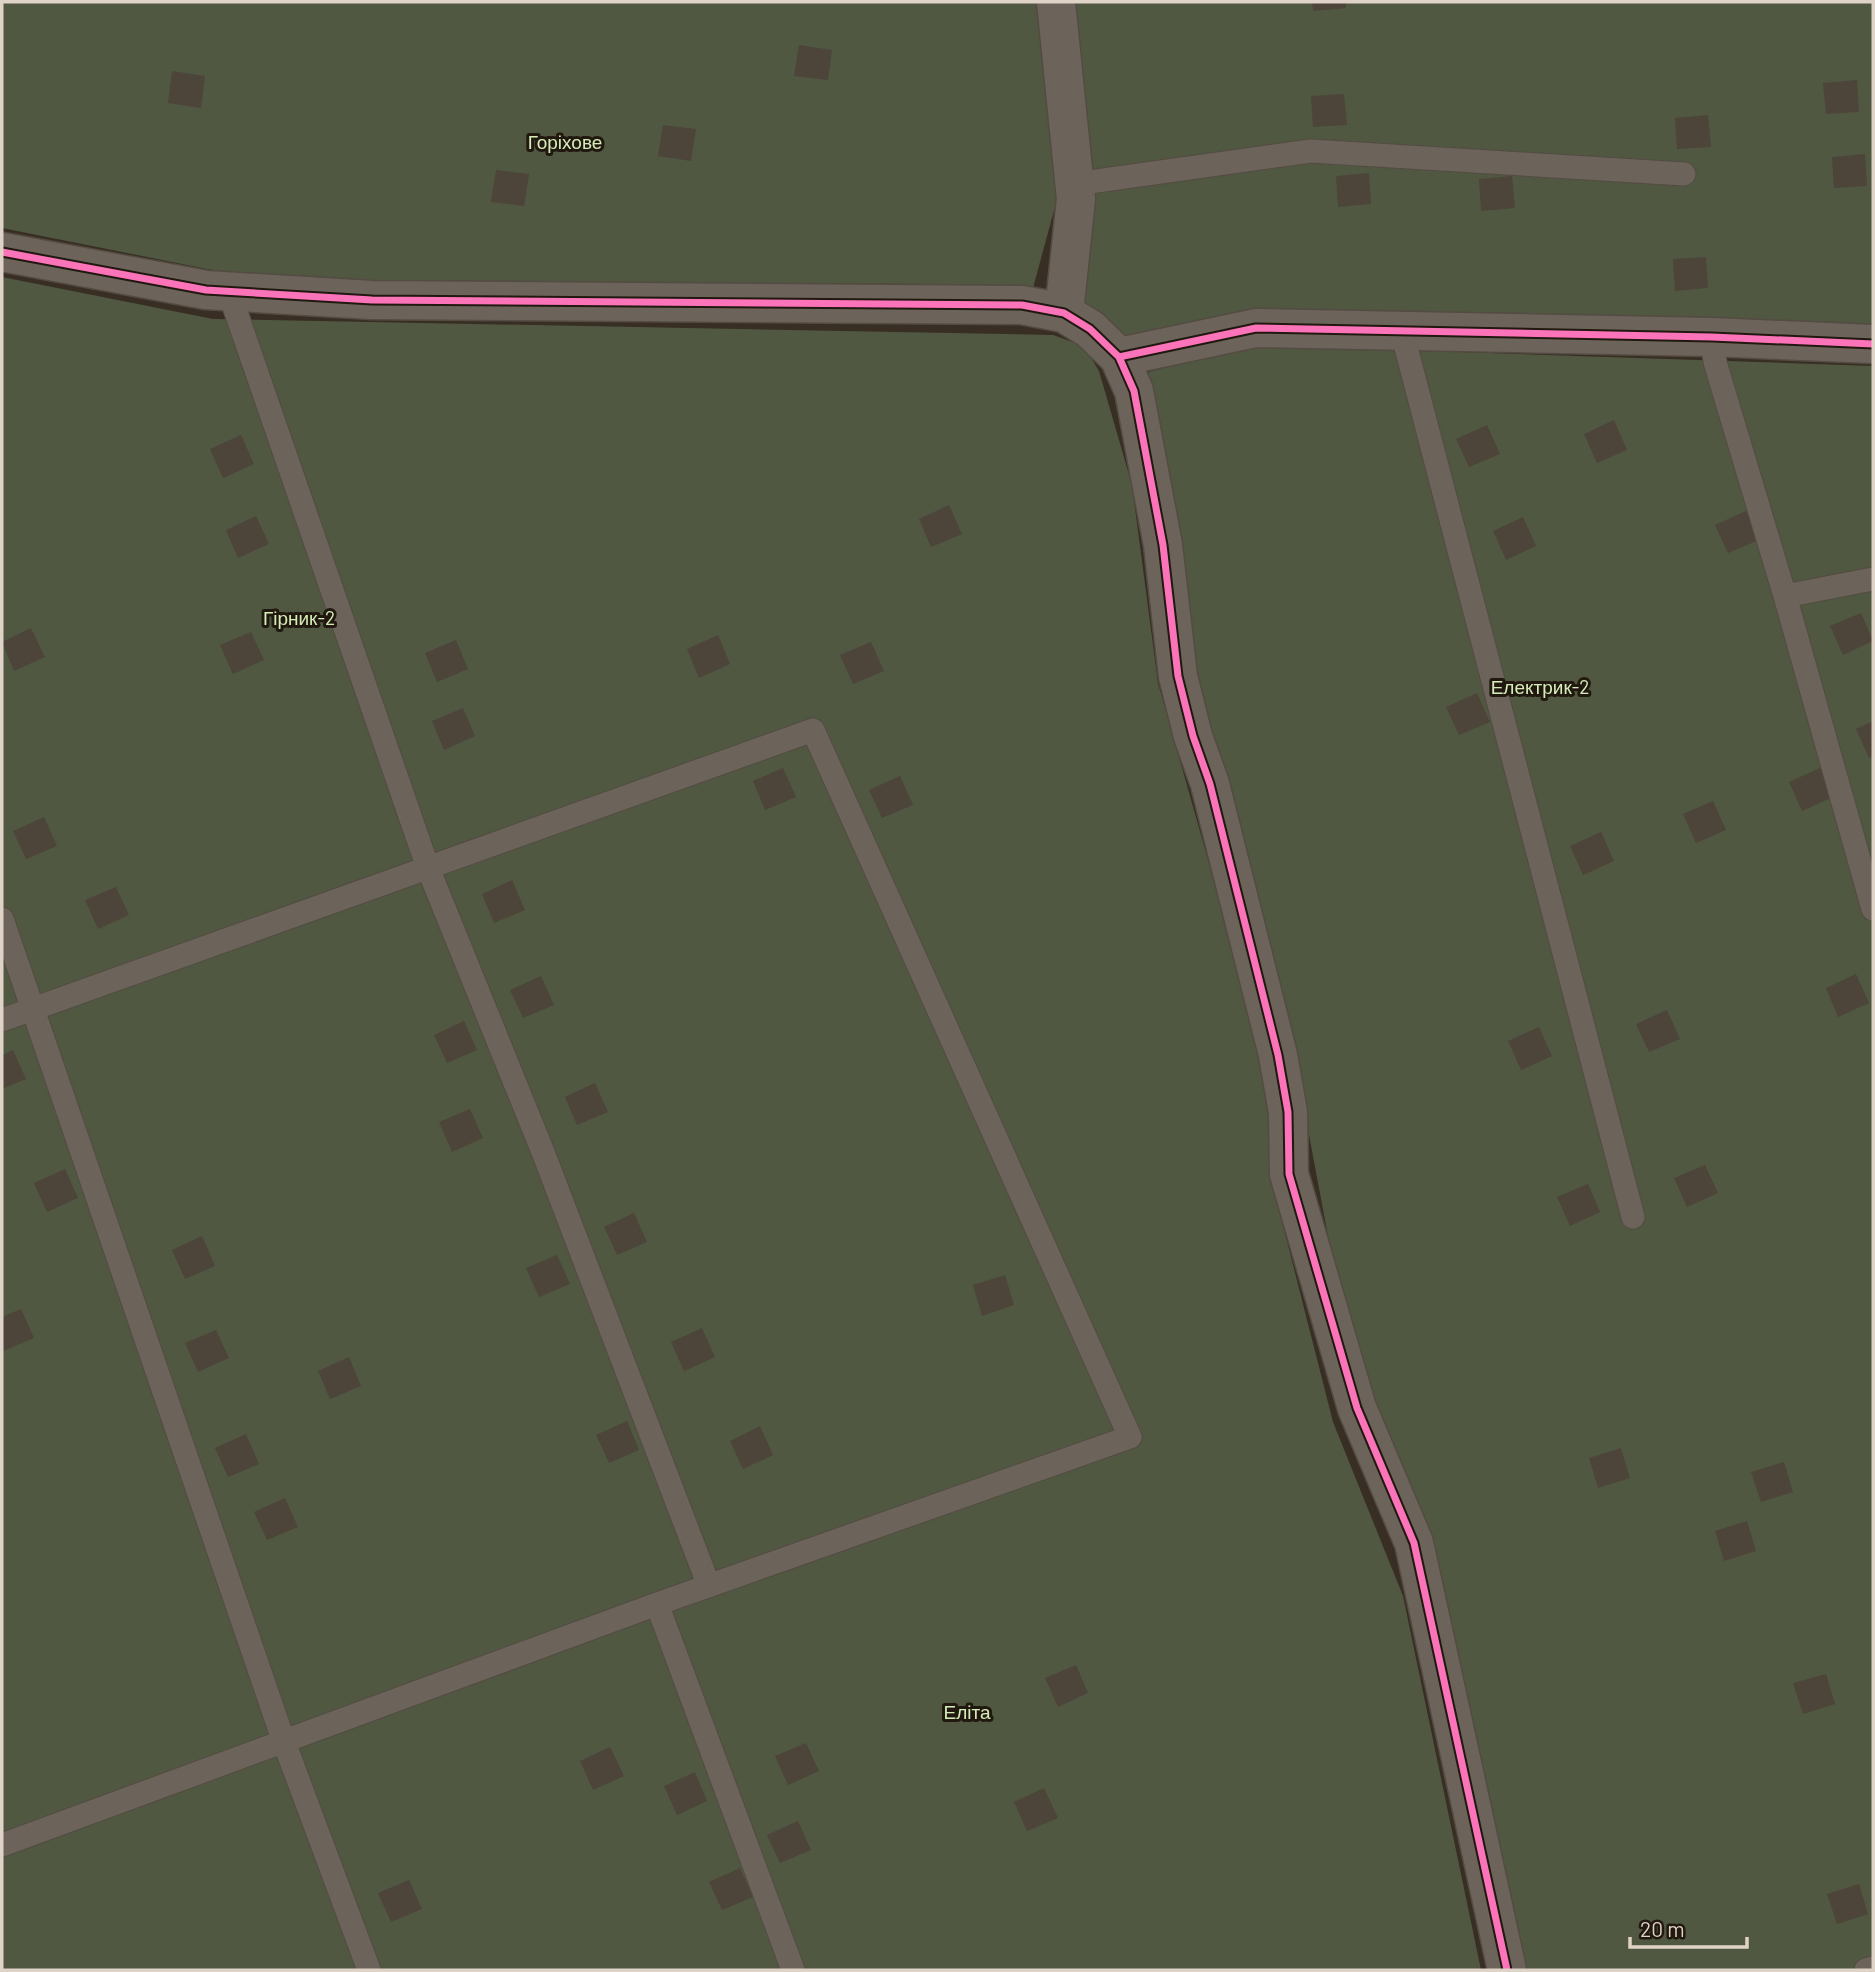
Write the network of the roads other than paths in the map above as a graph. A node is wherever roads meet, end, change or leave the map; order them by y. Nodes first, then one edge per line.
1 (1056, 2) edge
2 (1684, 174) dead end
3 (1075, 184) junction
4 (2, 252) edge
5 (229, 292) junction
6 (1064, 313) junction
7 (1402, 332) junction
8 (1712, 337) junction
9 (1873, 344) edge
10 (1119, 357) junction
11 (1873, 579) edge
12 (1785, 596) junction
13 (428, 868) junction
14 (1873, 909) edge
15 (2, 919) edge
16 (33, 1009) junction
17 (2, 1020) edge
18 (1633, 1217) dead end
19 (709, 1586) junction
20 (657, 1604) junction
21 (284, 1742) junction
22 (2, 1846) edge
23 (1873, 1968) edge
24 (369, 1970) edge
25 (793, 1970) edge
26 (1507, 1970) edge
27 (1867, 1970) edge

1 - 3 street
2 - 3 lane
3 - 6 street
4 - 5 street
5 - 6 street
5 - 13 lane
6 - 10 street
7 - 8 street
7 - 10 street
7 - 18 lane
8 - 9 street
8 - 12 lane
10 - 26 street
11 - 12 lane
12 - 14 lane
13 - 16 lane
13 - 19 lane
13 - 19 lane
15 - 16 lane
16 - 17 lane
16 - 21 lane
19 - 20 lane
20 - 21 lane
20 - 25 lane
21 - 22 lane
21 - 24 lane
23 - 27 lane

